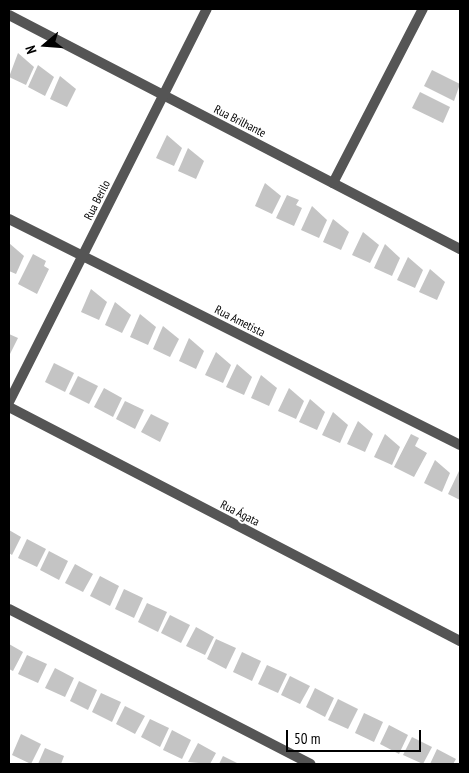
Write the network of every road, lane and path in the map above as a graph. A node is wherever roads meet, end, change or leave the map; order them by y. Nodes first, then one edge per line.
1 (207, 9) edge
2 (423, 9) edge
3 (9, 15) edge
4 (164, 96) junction
5 (333, 183) junction
6 (9, 219) edge
7 (460, 249) edge
8 (83, 256) junction
9 (9, 402) edge
10 (9, 407) edge
11 (460, 445) edge
12 (9, 609) edge
13 (460, 641) edge
14 (310, 764) edge

1 - 4 street, Rua Berilo
2 - 5 street
3 - 4 street, Rua Brilhante
4 - 5 street, Rua Brilhante
4 - 8 street, Rua Berilo
5 - 7 street, Rua Brilhante
6 - 8 street, Rua Ametista
8 - 9 street, Rua Berilo
8 - 11 street, Rua Ametista
10 - 13 street, Rua Ágata
12 - 14 street

